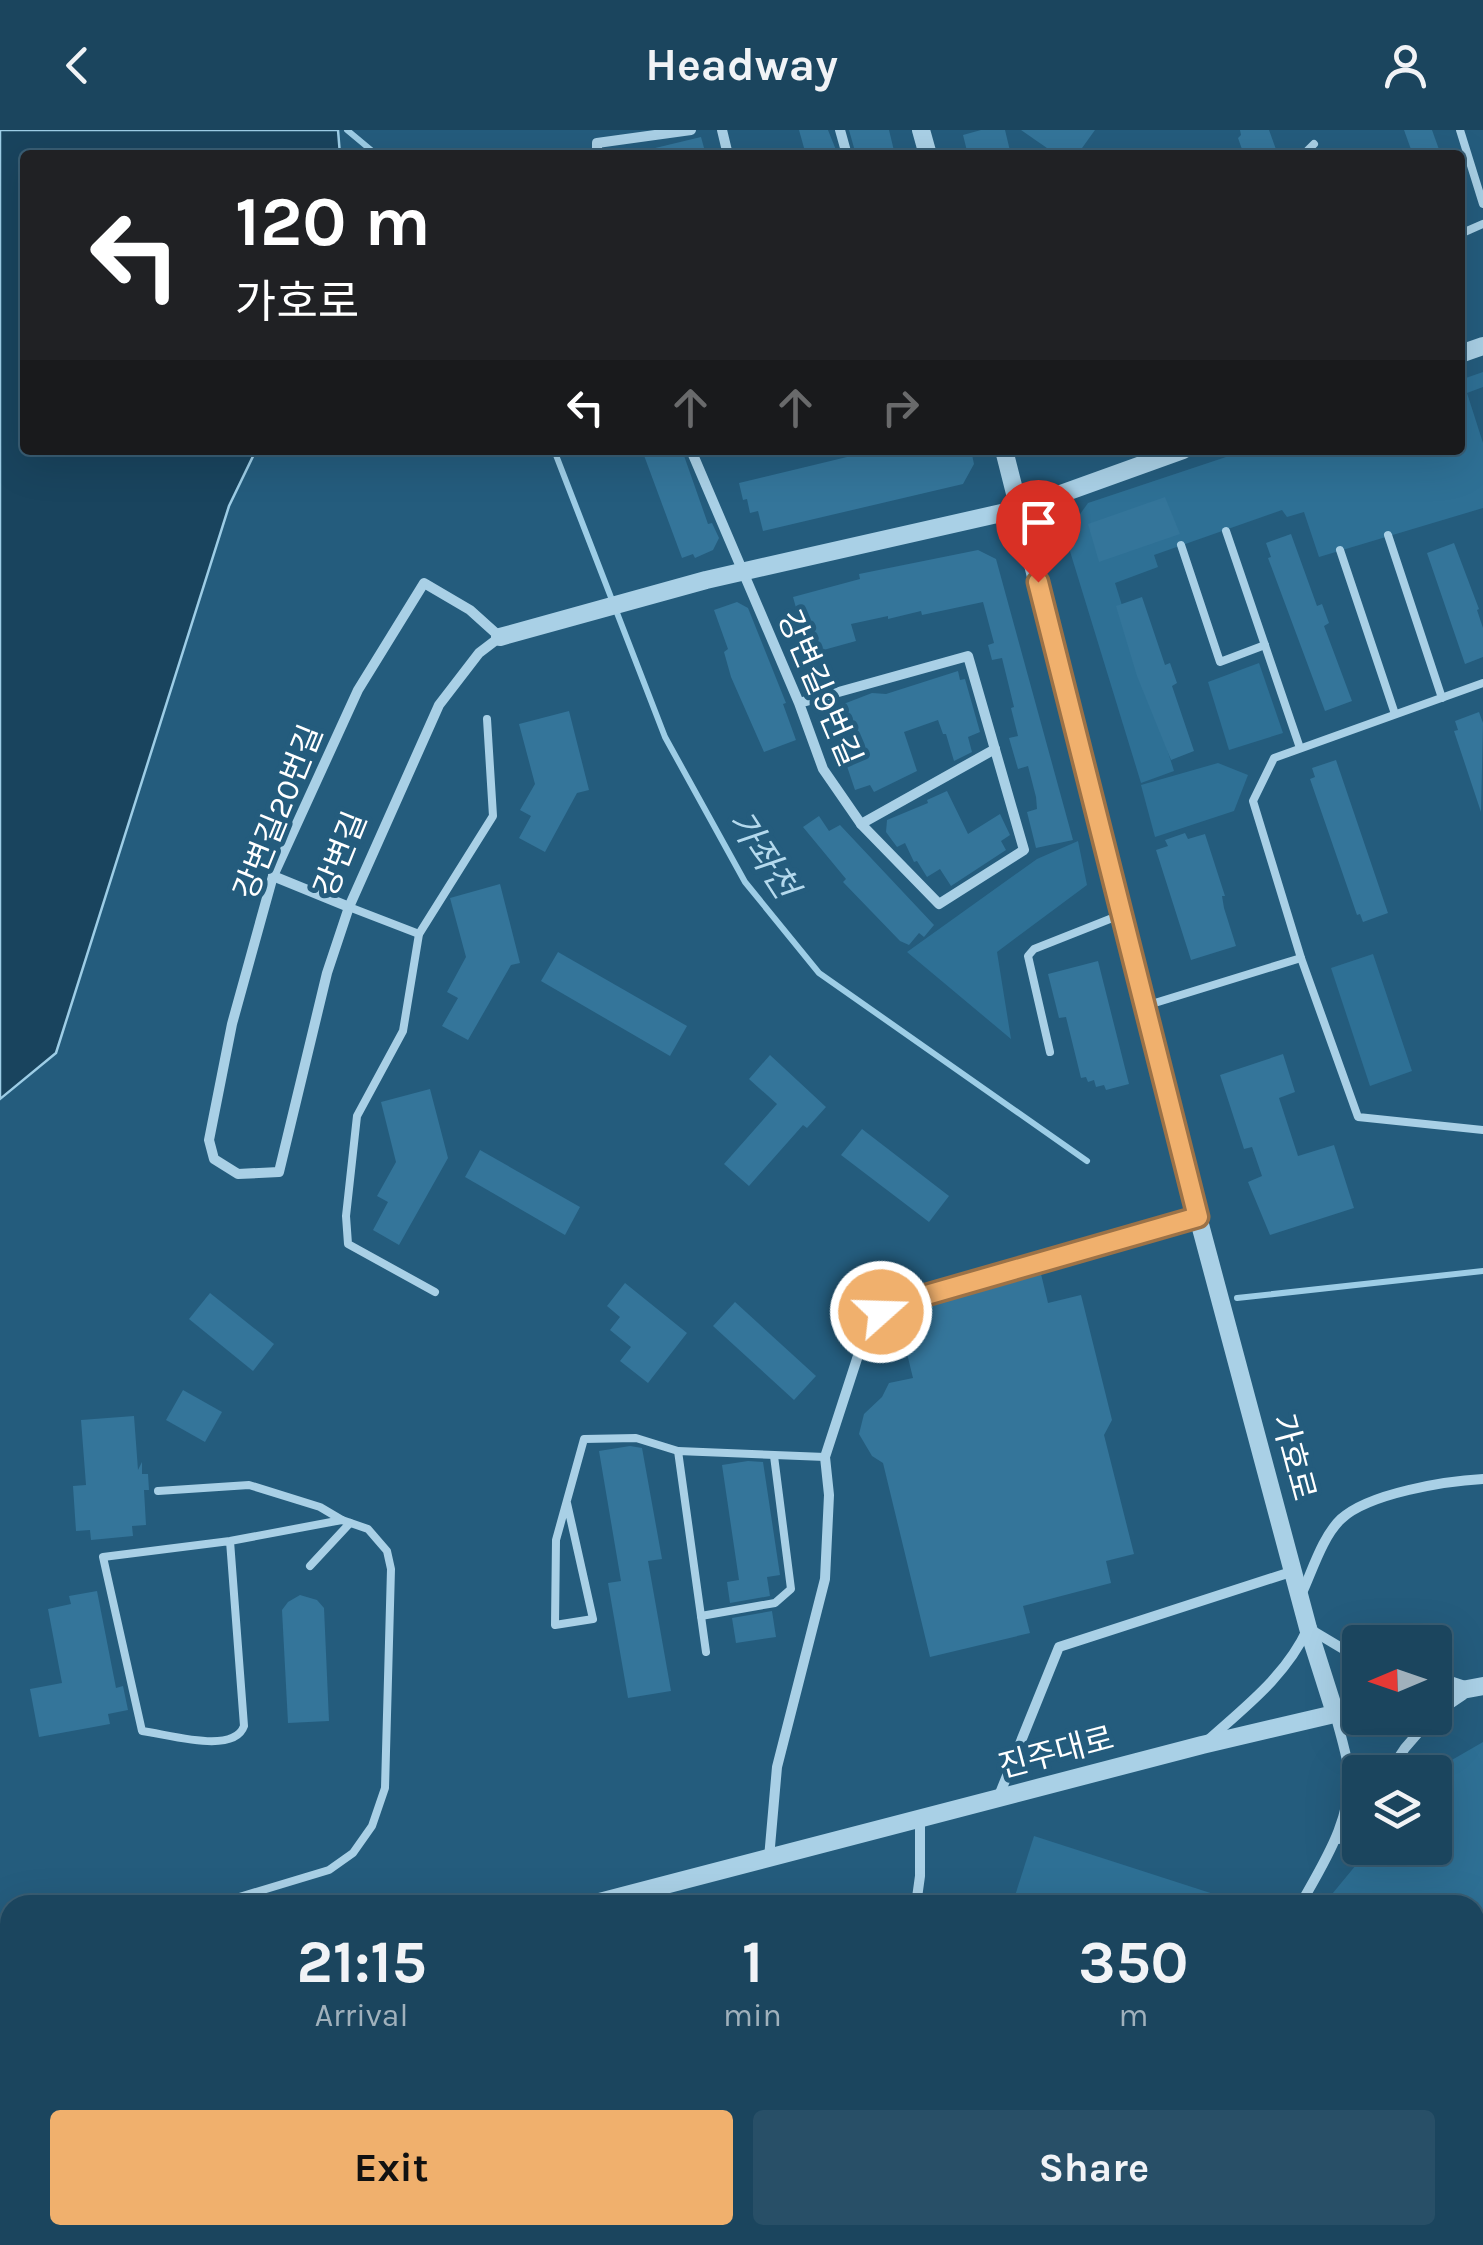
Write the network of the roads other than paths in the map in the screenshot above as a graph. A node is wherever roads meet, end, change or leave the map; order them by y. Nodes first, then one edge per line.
1 (691, 130) edge
2 (1460, 130) edge
3 (1314, 144) dead end
4 (597, 150) edge
5 (1308, 150) edge
6 (1483, 204) edge
7 (693, 455) edge
8 (1005, 455) edge
9 (1169, 455) edge
10 (1019, 508) junction
11 (1226, 531) dead end
12 (1388, 535) dead end
13 (1181, 546) dead end
14 (1340, 550) dead end
15 (742, 572) junction
16 (500, 637) junction
17 (1265, 645) junction
18 (1483, 684) edge
19 (1442, 698) junction
20 (799, 703) junction
21 (1395, 714) junction
22 (487, 719) dead end
23 (1300, 748) junction
24 (995, 749) junction
25 (861, 824) junction
26 (273, 876) junction
27 (349, 907) junction
28 (1121, 915) junction
29 (419, 934) junction
30 (1301, 958) junction
31 (1144, 1006) junction
32 (1050, 1052) dead end
33 (1483, 1130) edge
34 (280, 1172) joint
35 (1198, 1217) junction
36 (435, 1292) dead end
37 (678, 1451) junction
38 (774, 1456) junction
39 (825, 1456) junction
40 (1483, 1479) edge
41 (158, 1491) dead end
42 (567, 1503) junction
43 (346, 1521) junction
44 (230, 1541) junction
45 (310, 1566) dead end
46 (1294, 1571) junction
47 (1300, 1596) junction
48 (701, 1616) junction
49 (1308, 1628) junction
50 (1342, 1649) edge
51 (706, 1652) dead end
52 (1452, 1680) edge
53 (1478, 1687) edge
54 (1452, 1692) edge
55 (1452, 1704) edge
56 (1342, 1711) edge
57 (1334, 1713) junction
58 (1416, 1735) edge
59 (1202, 1745) junction
60 (1400, 1755) edge
61 (997, 1799) junction
62 (920, 1820) junction
63 (1342, 1835) edge
64 (1334, 1843) junction
65 (769, 1859) junction
66 (246, 1895) edge
67 (627, 1895) edge
68 (917, 1895) edge
69 (1305, 1895) edge

1 - 4 street
2 - 6 lane
3 - 5 lane
7 - 15 street, 강변길9번길
8 - 10 street, 가호로
9 - 10 street
10 - 15 street
10 - 28 street, 가호로
11 - 17 lane
12 - 19 lane
13 - 17 lane
14 - 21 lane
15 - 16 street, 강변길
15 - 20 street, 강변길9번길
16 - 26 street, 강변길20번길
16 - 27 street, 강변길
17 - 23 lane
18 - 19 lane
19 - 21 lane
20 - 24 street, 강변길9번길
20 - 25 street, 강변길9번길
21 - 23 lane
22 - 29 lane
23 - 30 lane
24 - 25 street
24 - 25 street, 강변길9번길
26 - 27 street
26 - 34 street, 강변길20번길
27 - 29 lane
27 - 34 street, 강변길
28 - 31 street, 가호로
28 - 32 lane
29 - 36 lane
30 - 31 lane
30 - 33 lane
31 - 35 street, 가호로
35 - 39 street
35 - 46 street, 가호로
37 - 38 lane
37 - 42 lane
37 - 48 lane
38 - 39 lane
38 - 48 lane
39 - 65 street
40 - 47 street
41 - 43 lane
42 - 42 lane
43 - 44 lane
43 - 45 lane
43 - 66 lane
44 - 44 lane
46 - 47 street, 가호로
46 - 61 street
47 - 49 street, 가호로
48 - 51 lane
49 - 50 street
49 - 57 street, 가호로
49 - 59 street
52 - 53 street
53 - 54 street
53 - 55 street
56 - 57 street, 진주대로
57 - 59 street, 진주대로
57 - 64 street
58 - 60 street
59 - 61 street, 진주대로
61 - 62 street, 진주대로
62 - 65 street, 진주대로
62 - 68 street
63 - 64 street
64 - 69 street
65 - 67 street, 진주대로

